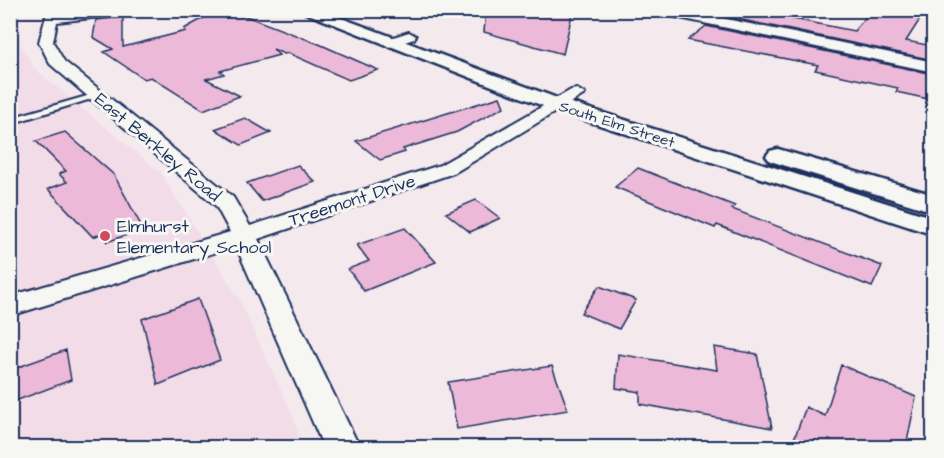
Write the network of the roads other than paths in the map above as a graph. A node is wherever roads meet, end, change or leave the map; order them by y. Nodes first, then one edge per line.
1 (127, 10) edge
2 (305, 10) edge
3 (342, 10) edge
4 (661, 10) edge
5 (399, 39) junction
6 (933, 68) edge
7 (97, 96) junction
8 (567, 99) junction
9 (10, 121) edge
10 (931, 215) edge
11 (244, 236) junction
12 (10, 306) edge
13 (342, 447) edge

1 - 7 street, East Berkley Road
2 - 5 street, South Elm Street
3 - 5 street, South Elm Street
4 - 6 street
5 - 8 street, South Elm Street
7 - 9 lane
7 - 11 street, East Berkley Road
8 - 10 street, South Elm Street
8 - 11 street, Treemont Drive
11 - 12 street, Treemont Drive
11 - 13 street, East Berkley Road

